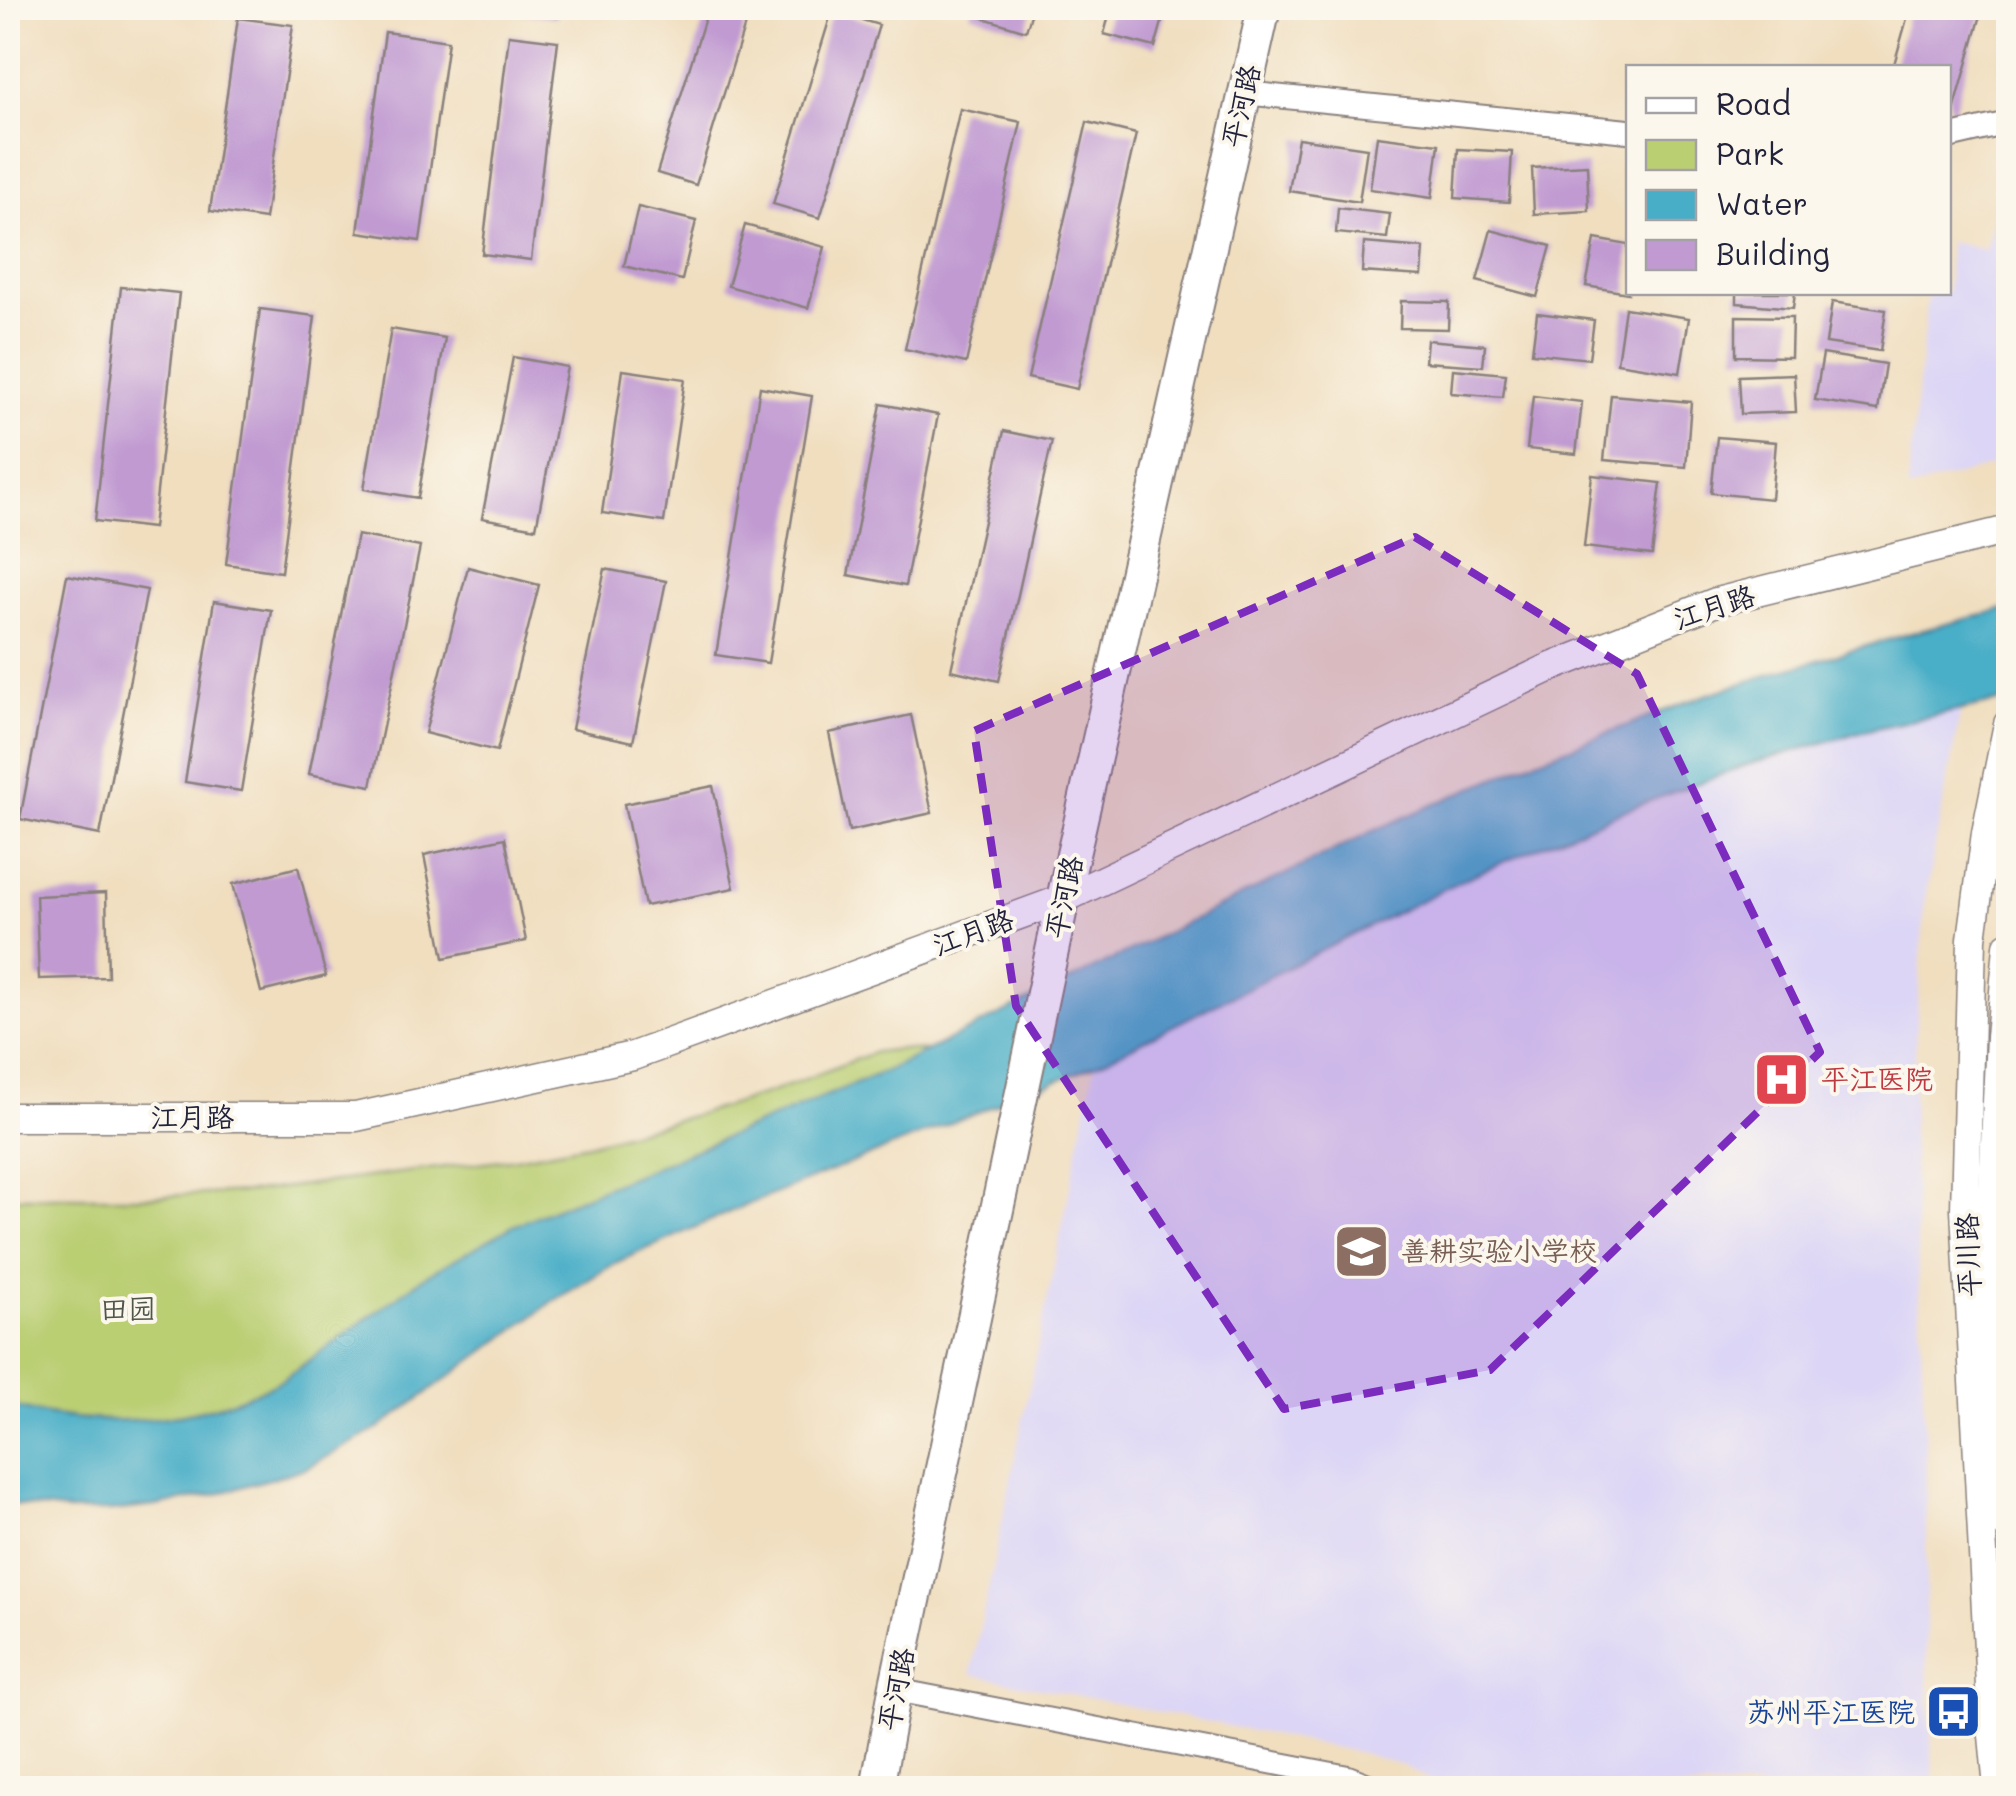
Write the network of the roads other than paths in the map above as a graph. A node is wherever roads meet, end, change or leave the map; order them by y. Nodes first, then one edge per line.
1 (1264, 8) edge
2 (1244, 93) junction
3 (2008, 123) edge
4 (1626, 131) edge
5 (1951, 136) edge
6 (2008, 530) edge
7 (2008, 724) edge
8 (1063, 899) junction
9 (2008, 946) edge
10 (8, 1118) edge
11 (2008, 1528) edge
12 (895, 1690) junction
13 (877, 1788) edge
14 (1376, 1788) edge
15 (1998, 1788) edge

1 - 2 main road, 平河路
2 - 4 street
2 - 8 main road, 平河路
3 - 5 street
6 - 8 street, 江月路
7 - 15 street, 平川路
8 - 10 street, 江月路
8 - 12 main road, 平河路
9 - 11 street, 平川路
12 - 13 main road, 平河路
12 - 14 street

